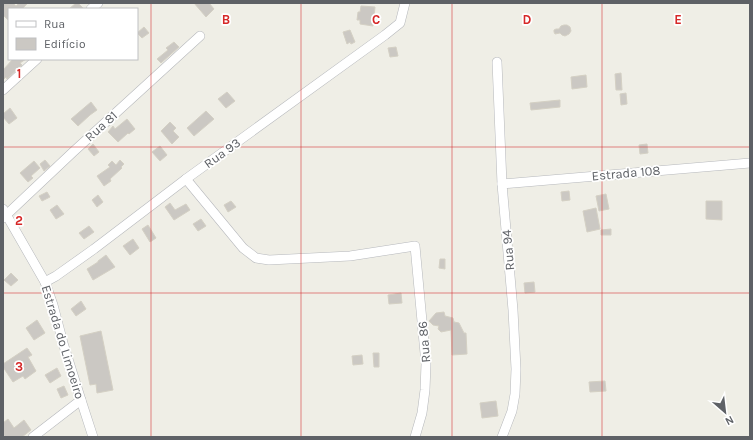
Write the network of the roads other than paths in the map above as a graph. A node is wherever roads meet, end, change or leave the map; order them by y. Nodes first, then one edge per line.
1 (405, 3) edge
2 (200, 36) dead end
3 (36, 60) edge
4 (497, 62) dead end
5 (3, 90) edge
6 (750, 163) edge
7 (186, 180) junction
8 (502, 184) junction
9 (4, 214) edge
10 (45, 282) junction
11 (81, 400) junction
12 (33, 437) edge
13 (93, 437) edge
14 (415, 437) edge
15 (502, 437) edge

1 - 7 street, Rua 93
2 - 9 street, Rua 81
3 - 5 street
4 - 8 street, Rua 94
6 - 8 street, Estrada 108
7 - 10 street, Rua 93
7 - 14 street, Rua 86
8 - 15 street, Rua 94
9 - 10 street, Estrada do Limoeiro
10 - 11 street, Estrada do Limoeiro
11 - 12 street
11 - 13 street, Estrada do Limoeiro

